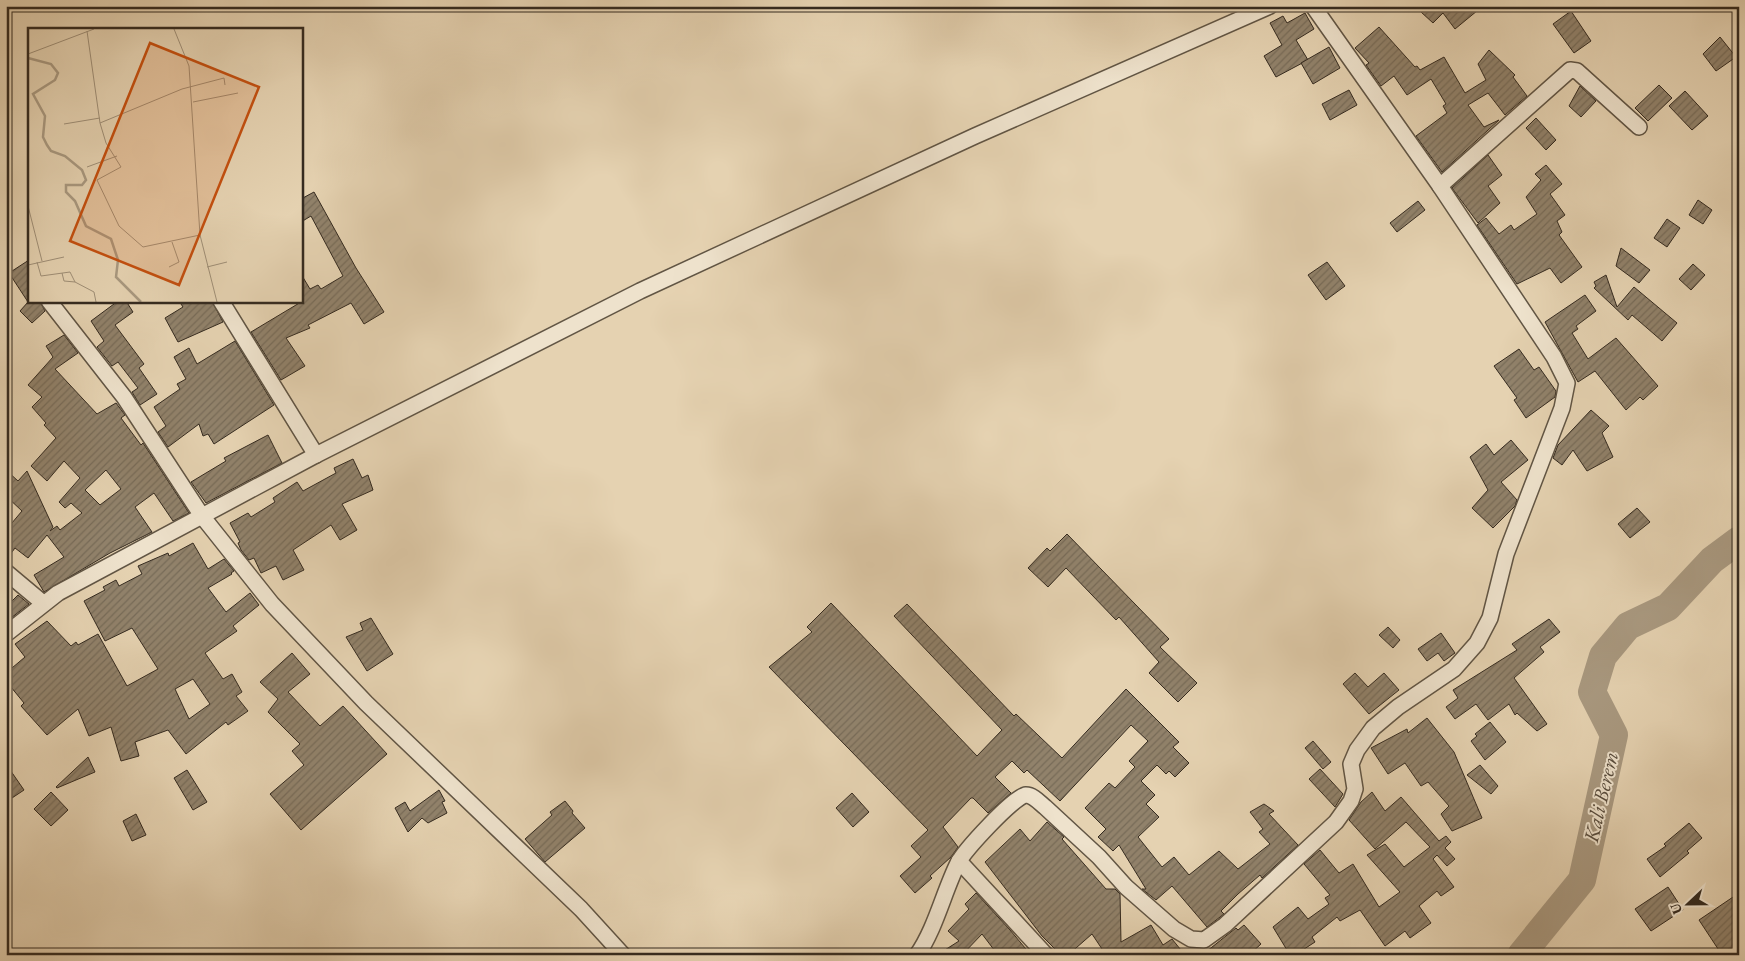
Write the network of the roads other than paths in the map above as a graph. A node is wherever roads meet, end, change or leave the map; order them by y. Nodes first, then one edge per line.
1 (1270, 6) edge
2 (1313, 6) edge
3 (1639, 127) dead end
4 (1440, 186) junction
5 (50, 302) edge
6 (222, 302) edge
7 (316, 455) junction
8 (202, 516) junction
9 (6, 572) edge
10 (43, 604) junction
11 (6, 634) edge
12 (958, 861) junction
13 (623, 955) edge
14 (917, 955) edge
15 (1046, 955) edge

1 - 7 street
2 - 4 street
3 - 4 street
4 - 12 street
5 - 8 street
6 - 7 street
7 - 8 street
8 - 10 street
8 - 13 street
9 - 10 street
10 - 11 street
12 - 14 street
12 - 15 street

